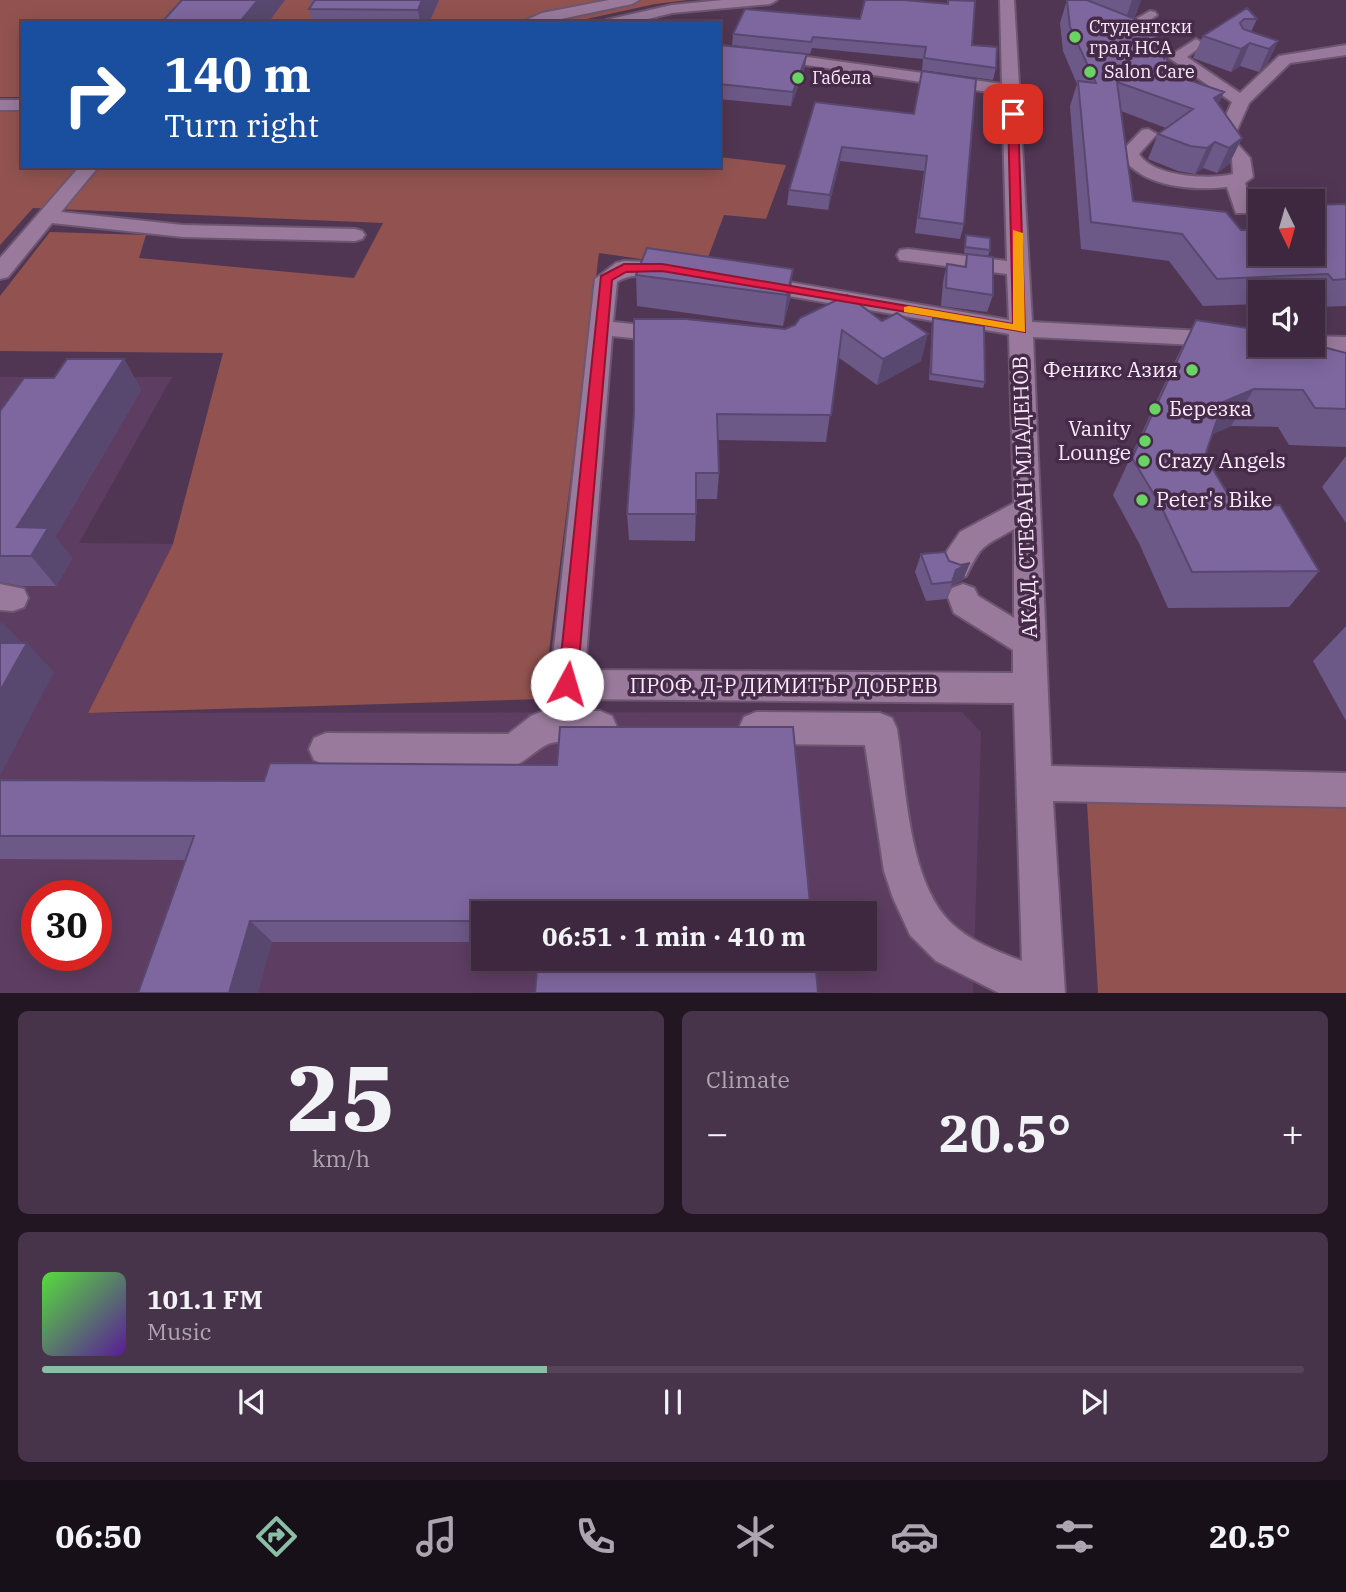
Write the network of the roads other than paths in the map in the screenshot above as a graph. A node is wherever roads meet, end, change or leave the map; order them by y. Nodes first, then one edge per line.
1 (550, 0) edge
2 (632, 0) edge
3 (770, 0) edge
4 (1007, 0) edge
5 (1150, 15) dead end
6 (547, 16) junction
7 (533, 21) edge
8 (620, 21) edge
9 (1105, 23) edge
10 (1126, 29) junction
11 (1196, 44) dead end
12 (1346, 50) edge
13 (721, 51) edge
14 (1263, 53) edge
15 (1175, 57) junction
16 (1284, 60) junction
17 (1013, 90) junction
18 (0, 91) edge
19 (21, 91) edge
20 (1241, 102) junction
21 (0, 105) edge
22 (21, 105) edge
23 (1148, 134) dead end
24 (88, 168) edge
25 (1235, 182) junction
26 (1243, 209) dead end
27 (49, 217) junction
28 (355, 235) dead end
29 (908, 255) dead end
30 (1018, 270) junction
31 (0, 272) edge
32 (700, 274) edge
33 (738, 281) edge
34 (601, 328) junction
35 (1020, 329) junction
36 (698, 338) edge
37 (1248, 340) edge
38 (1325, 346) edge
39 (1343, 349) edge
40 (1028, 508) junction
41 (1030, 644) junction
42 (1030, 688) junction
43 (637, 727) edge
44 (718, 728) edge
45 (326, 749) dead end
46 (1033, 783) junction
47 (1346, 790) edge
48 (1043, 992) edge

1 - 6 street
2 - 6 street
3 - 8 street
4 - 17 street, АКАД. СТЕФАН МЛАДЕНОВ
5 - 10 street
6 - 7 street
9 - 10 street
10 - 15 street
11 - 15 street
12 - 16 street
13 - 17 street
14 - 16 street
15 - 20 street
16 - 20 street
17 - 30 street, АКАД. СТЕФАН МЛАДЕНОВ
18 - 19 street
20 - 25 street
21 - 22 street
23 - 25 street
24 - 27 street
25 - 26 street
27 - 28 street
27 - 31 street
29 - 30 street
30 - 35 street, АКАД. СТЕФАН МЛАДЕНОВ
32 - 34 street, ПРОФ. Д-Р ДИМИТЪР ДОБРЕВ
33 - 35 street
34 - 36 street
34 - 42 street, ПРОФ. Д-Р ДИМИТЪР ДОБРЕВ
35 - 37 street
35 - 40 street, АКАД. СТЕФАН МЛАДЕНОВ
38 - 39 street
40 - 41 street, АКАД. СТЕФАН МЛАДЕНОВ
40 - 41 street
41 - 42 street, АКАД. СТЕФАН МЛАДЕНОВ
42 - 46 street, АКАД. СТЕФАН МЛАДЕНОВ
43 - 45 street
44 - 48 street
46 - 47 street
46 - 48 street, АКАД. СТЕФАН МЛАДЕНОВ

